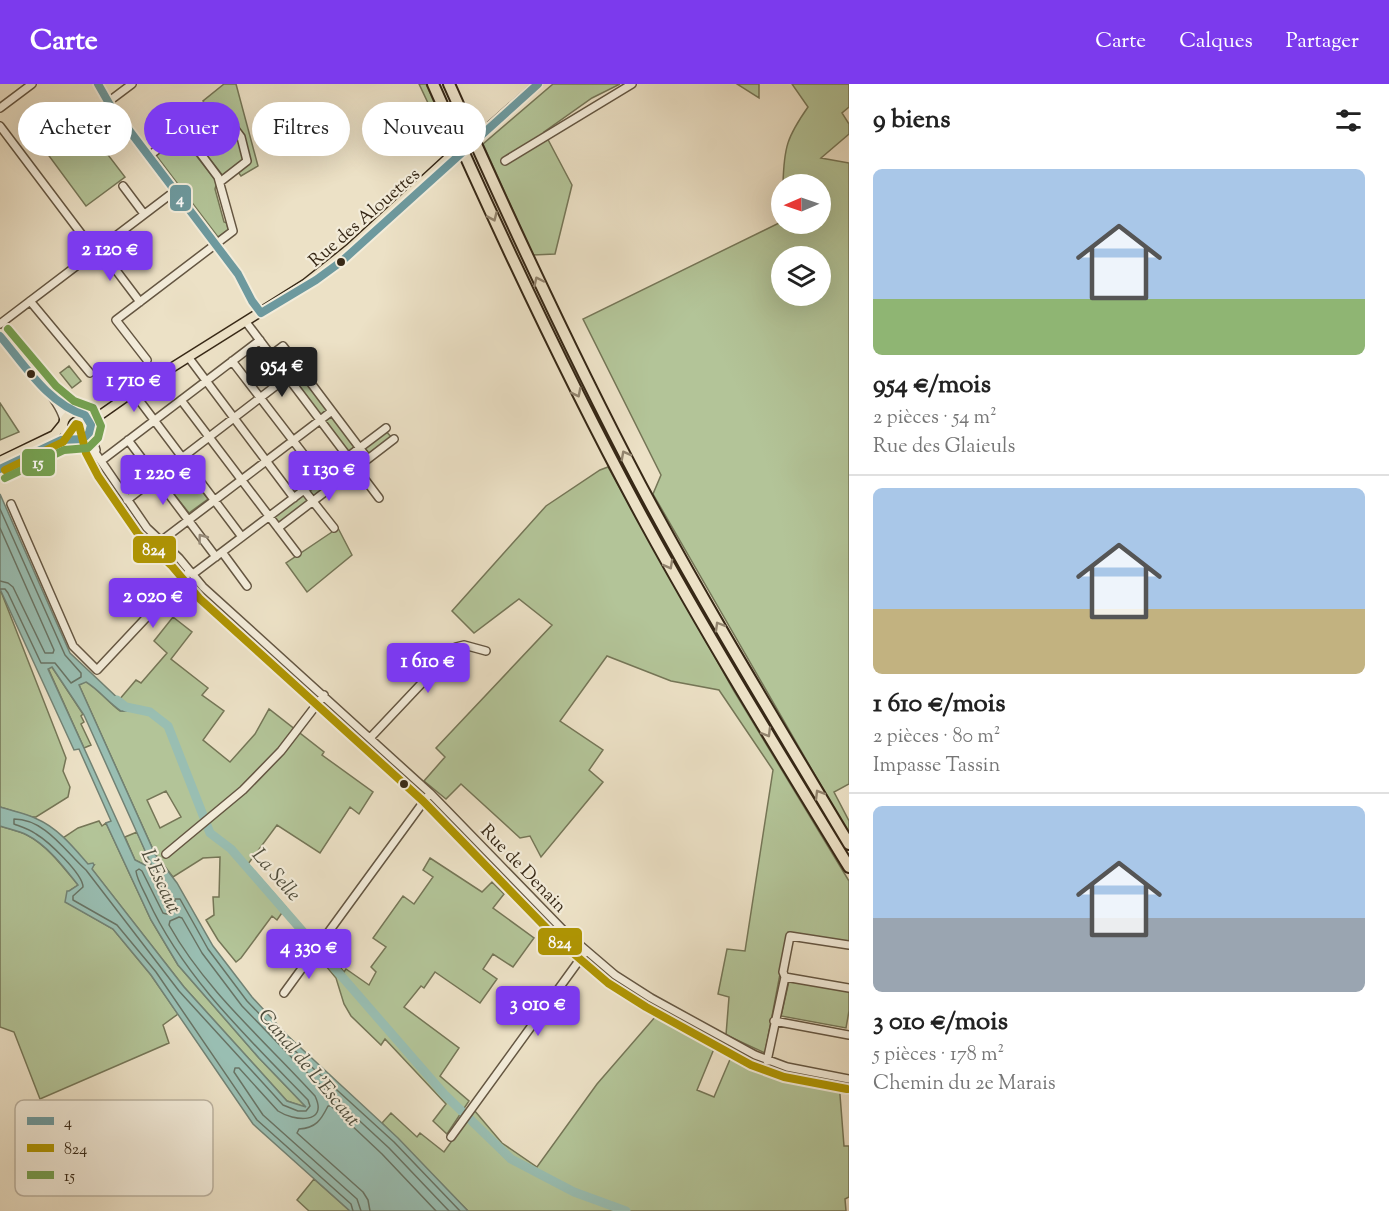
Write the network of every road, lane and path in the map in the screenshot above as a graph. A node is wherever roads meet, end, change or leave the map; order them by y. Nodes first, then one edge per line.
1 (32, 84) edge
2 (98, 84) edge
3 (132, 84) edge
4 (433, 84) edge
5 (449, 84) edge
6 (532, 84) edge
7 (538, 84) edge
8 (632, 84) edge
9 (108, 102) joint
10 (0, 108) edge
11 (0, 126) edge
12 (486, 127) joint
13 (132, 134) edge
14 (240, 136) edge
15 (144, 149) edge
16 (149, 156) edge
17 (202, 156) edge
18 (454, 156) edge
19 (505, 161) dead end
20 (220, 182) junction
21 (123, 186) dead end
22 (175, 191) junction
23 (144, 214) junction
24 (216, 244) junction
25 (97, 250) junction
26 (30, 301) junction
27 (140, 302) junction
28 (261, 313) junction
29 (246, 322) junction
30 (0, 324) edge
31 (0, 336) edge
32 (260, 340) junction
33 (271, 355) junction
34 (291, 357) junction
35 (189, 358) junction
36 (147, 360) dead end
37 (232, 361) junction
38 (300, 368) junction
39 (90, 373) dead end
40 (288, 377) junction
41 (206, 381) junction
42 (133, 392) junction
43 (49, 393) junction
44 (261, 399) junction
45 (181, 400) junction
46 (332, 411) junction
47 (79, 413) junction
48 (234, 419) junction
49 (154, 420) junction
50 (321, 420) junction
51 (64, 423) junction
52 (90, 428) junction
53 (386, 428) dead end
54 (210, 438) junction
55 (74, 439) junction
56 (394, 439) dead end
57 (128, 440) junction
58 (293, 441) junction
59 (360, 448) junction
60 (348, 456) junction
61 (183, 458) junction
62 (100, 459) junction
63 (368, 459) junction
64 (0, 461) edge
65 (266, 461) junction
66 (357, 468) junction
67 (0, 469) edge
68 (321, 477) junction
69 (156, 478) junction
70 (242, 480) junction
71 (304, 490) junction
72 (294, 498) junction
73 (379, 498) dead end
74 (127, 500) junction
75 (215, 500) junction
76 (313, 501) junction
77 (11, 504) dead end
78 (269, 517) junction
79 (189, 520) junction
80 (278, 528) junction
81 (334, 528) dead end
82 (242, 537) junction
83 (161, 541) junction
84 (297, 553) dead end
85 (219, 554) junction
86 (191, 573) junction
87 (247, 586) dead end
88 (486, 651) dead end
89 (324, 695) junction
90 (371, 738) junction
91 (430, 793) junction
92 (849, 844) edge
93 (166, 854) dead end
94 (849, 867) edge
95 (849, 945) edge
96 (586, 951) junction
97 (785, 977) junction
98 (849, 988) edge
99 (284, 993) dead end
100 (774, 1021) junction
101 (849, 1035) edge
102 (767, 1061) junction
103 (849, 1079) edge
104 (451, 1137) dead end

1 - 10 street
2 - 9 street
3 - 9 street
4 -> 94 highway
92 -> 5 highway
6 - 12 main road
7 - 12 main road
8 - 19 street
11 - 25 street
13 - 15 street
14 - 20 street
16 - 22 street
17 - 20 street
18 - 28 main road, Rue des Alouettes, bridge
20 - 24 street
21 - 23 street
22 - 23 street
22 - 24 street
23 - 25 street
24 - 27 street
24 - 28 street
25 - 26 street
25 - 27 street
26 - 30 street
26 - 39 street
27 - 36 street
28 - 29 main road, Rue des Alouettes
29 - 32 street
29 - 35 main road, Rue des Alouettes
31 - 43 street
32 - 33 street
32 - 37 street
33 - 34 street
33 - 34 street
33 - 40 street
34 - 38 street
35 - 41 street
35 - 42 main road, Rue des Alouettes
37 - 41 street
37 - 44 street
38 - 40 street
38 - 46 street
40 - 44 street
40 - 50 street
41 - 45 street
41 - 48 street
42 - 47 main road
42 - 49 street
42 - 52 main road
43 - 47 street
43 - 51 street
44 - 48 street
44 - 58 street
45 - 49 street
45 - 54 street
46 - 50 street
46 - 59 street
47 - 51 main road
47 - 52 main road
48 - 54 street
48 - 65 street
49 - 57 street
49 - 61 street
50 - 58 street
50 - 60 street
51 - 55 main road
51 - 64 main road
52 - 55 main road
52 - 62 street
53 - 59 street
54 - 61 street
54 - 70 street
55 - 62 street
55 - 67 main road
56 - 63 street
57 - 62 street
57 - 69 street
58 - 65 street
58 - 68 street
59 - 60 street
59 - 63 street
60 - 66 street
60 - 68 street
61 - 69 street
61 - 75 street
62 - 74 street, Rue de Denain
63 - 66 street
65 - 70 street
65 - 72 street
66 - 73 street
66 - 76 street
68 - 71 street
69 - 74 street
69 - 79 street
70 - 75 street
70 - 78 street
71 - 72 street
71 - 76 street
72 - 78 street
74 - 83 street, Rue de Denain
75 - 79 street
75 - 82 street
76 - 80 street
76 - 81 street
77 - 86 street
78 - 80 street
78 - 82 street
79 - 83 street
85 -> 79 street
80 - 84 street
82 - 85 street
83 - 86 street, Rue de Denain
85 - 86 street
85 - 87 street
86 - 89 street, Rue de Denain
88 - 90 street
89 - 90 street, Rue de Denain
89 - 93 street
90 - 91 street, Rue de Denain
91 - 96 street, Rue de Denain
91 - 99 street
95 - 97 street
96 - 102 street, Rue de Denain
96 - 104 street
97 - 98 street
97 - 100 street
100 - 101 street
100 - 102 street
102 - 103 street, Rue de Denain

